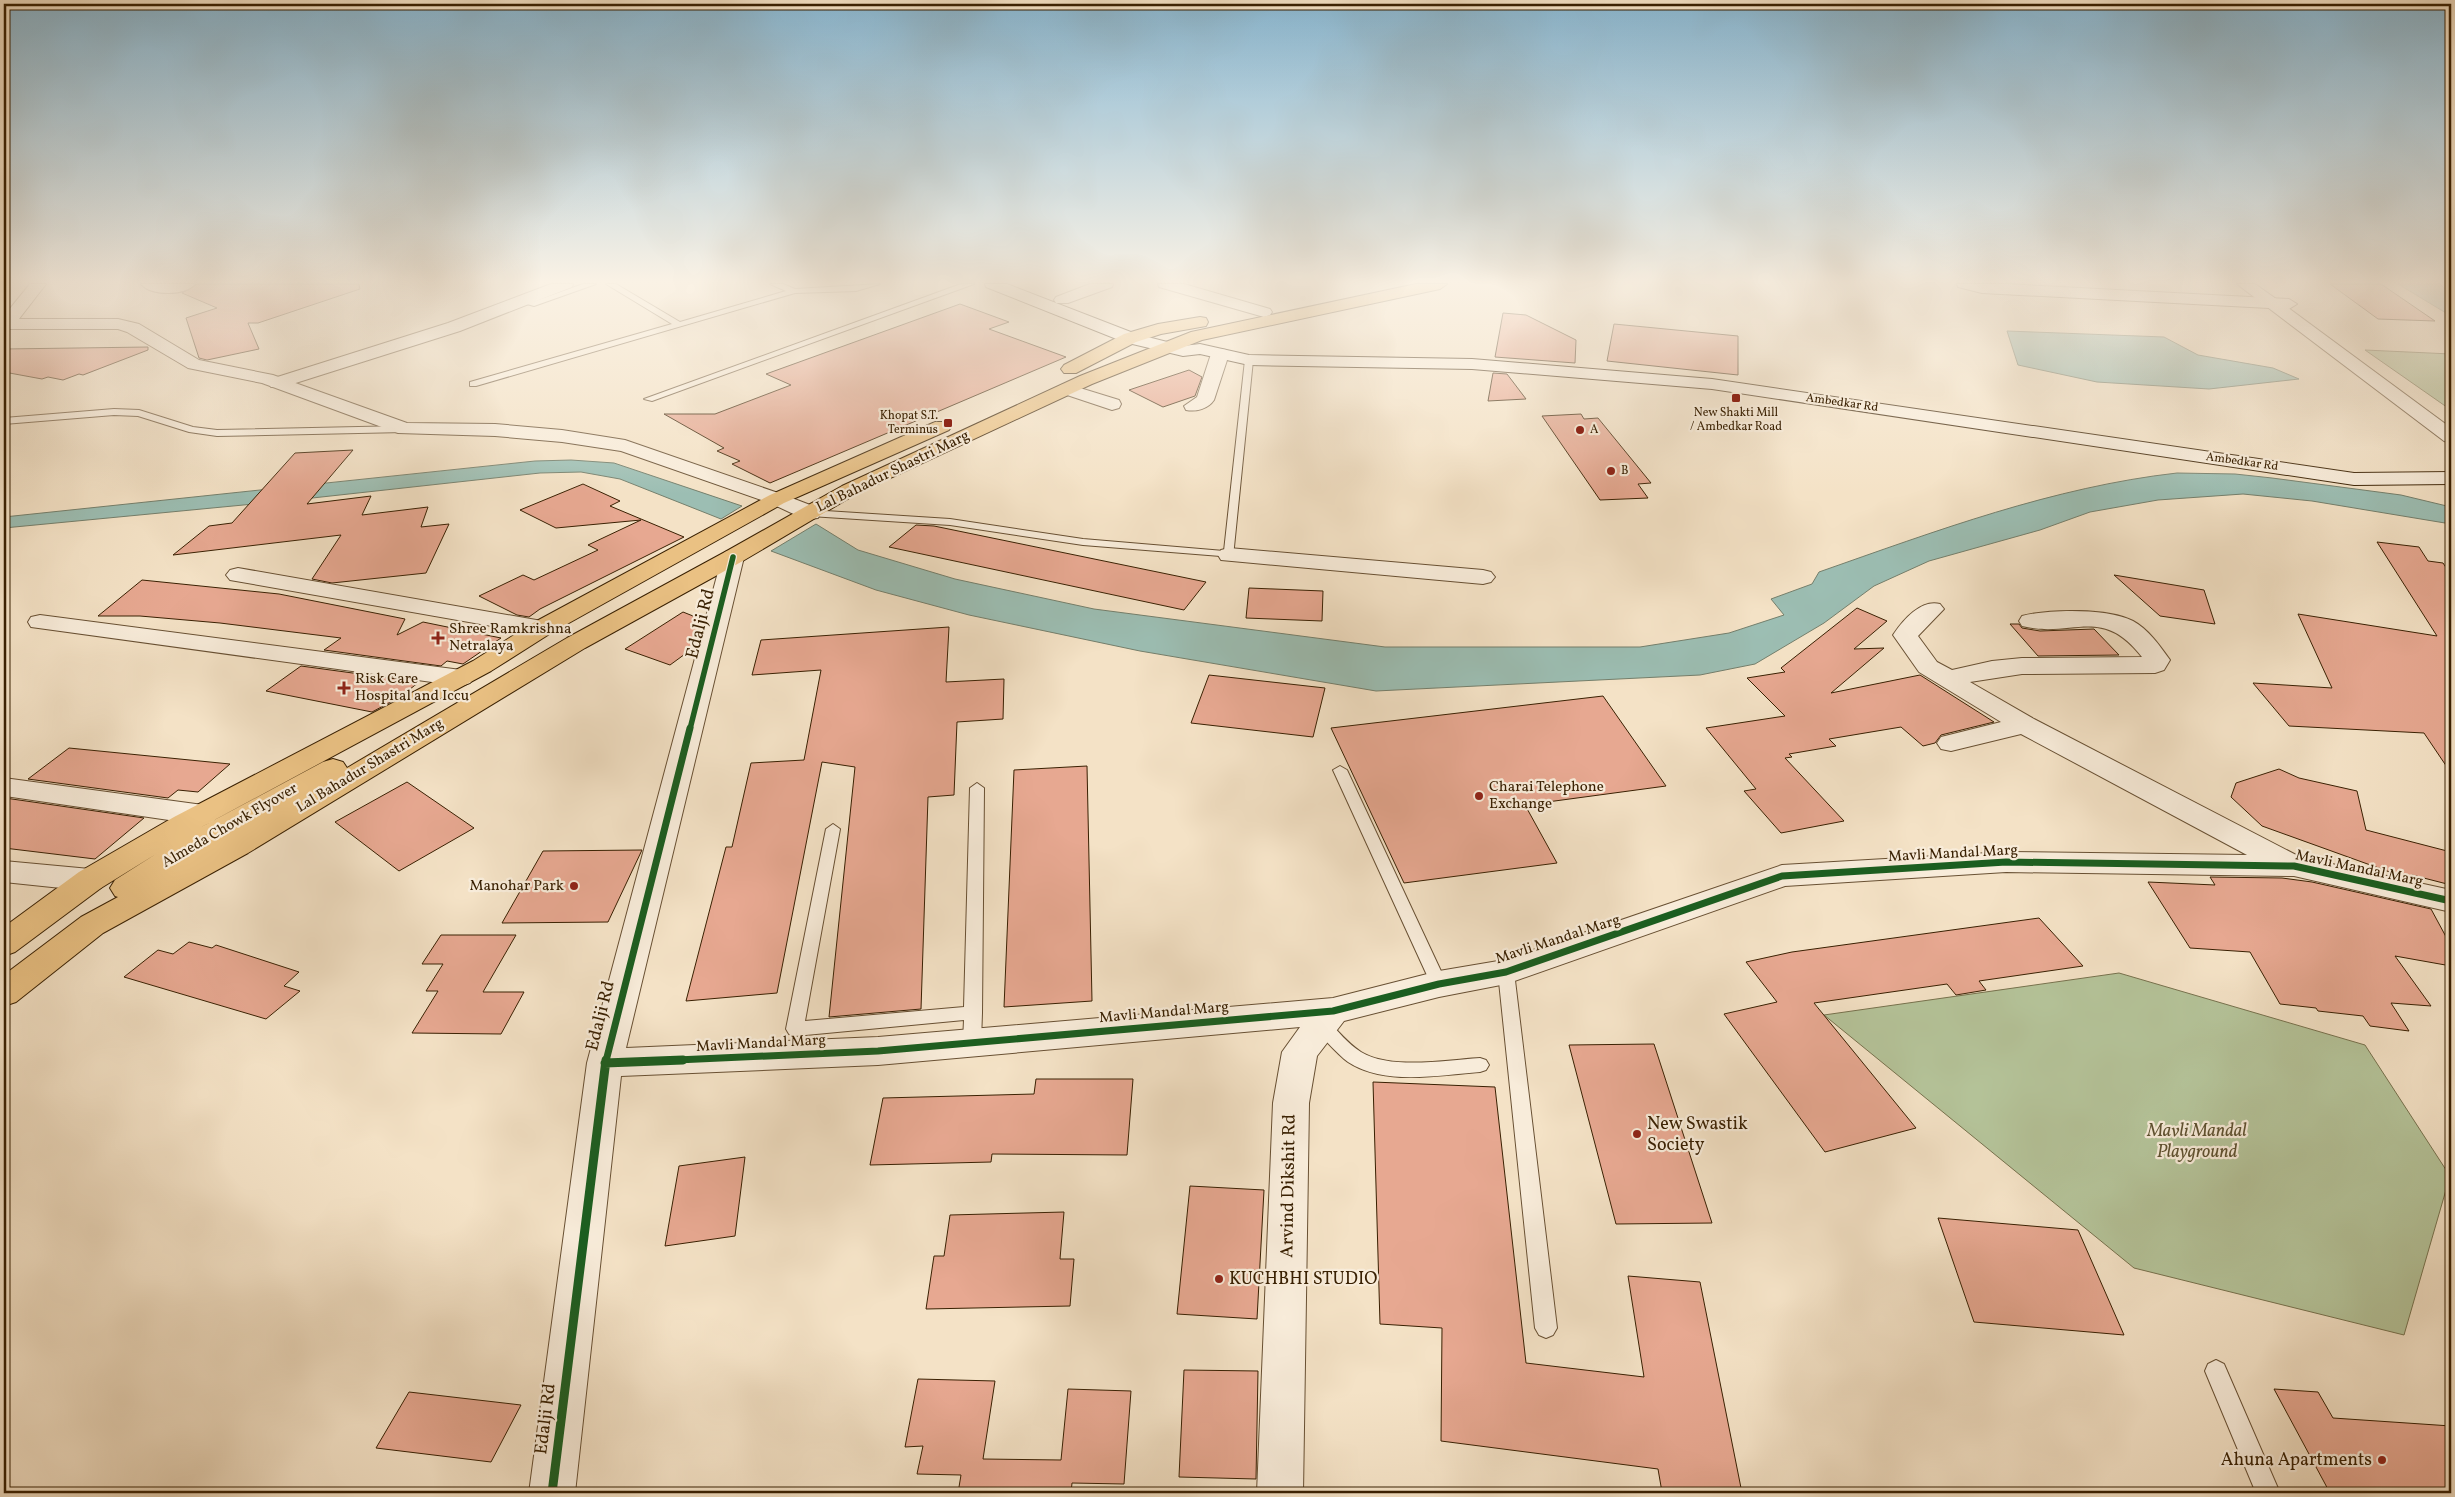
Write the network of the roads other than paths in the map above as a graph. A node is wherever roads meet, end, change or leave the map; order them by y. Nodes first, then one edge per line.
1 (177, 354) edge
2 (369, 354) edge
3 (576, 354) edge
4 (775, 354) edge
5 (1089, 354) edge
6 (1152, 354) edge
7 (1220, 354) joint
8 (2342, 354) edge
9 (2355, 354) edge
10 (1249, 360) junction
11 (2349, 360) junction
12 (2368, 362) junction
13 (277, 383) junction
14 (473, 384) dead end
15 (1067, 389) junction
16 (649, 399) dead end
17 (1112, 404) dead end
18 (1193, 406) dead end
19 (4, 420) edge
20 (405, 429) junction
21 (2449, 430) edge
22 (2451, 478) edge
23 (2354, 479) junction
24 (2451, 491) edge
25 (777, 499) junction
26 (810, 513) junction
27 (1229, 554) junction
28 (733, 557) junction
29 (238, 575) dead end
30 (1483, 577) dead end
31 (1932, 609) dead end
32 (2031, 621) dead end
33 (40, 622) dead end
34 (542, 628) junction
35 (576, 643) junction
36 (515, 661) junction
37 (461, 678) junction
38 (1948, 679) junction
39 (2024, 725) junction
40 (1951, 743) dead end
41 (1340, 770) dead end
42 (4, 787) edge
43 (977, 788) dead end
44 (203, 815) junction
45 (833, 829) dead end
46 (2294, 866) junction
47 (4, 871) edge
48 (90, 880) junction
49 (2451, 901) edge
50 (4, 944) edge
51 (1506, 972) junction
52 (4, 973) edge
53 (1439, 984) junction
54 (4, 994) edge
55 (1327, 1018) junction
56 (972, 1027) junction
57 (605, 1064) junction
58 (1480, 1066) dead end
59 (1546, 1328) dead end
60 (2216, 1371) dead end
61 (552, 1493) edge
62 (1280, 1493) edge
63 (2268, 1493) edge

1 - 13 street
2 - 13 street
3 - 14 lane
4 - 16 lane
5 - 25 main road, Lal Bahadur Shastri Marg
6 - 15 main road, Lal Bahadur Shastri Marg
7 - 10 street, Ambedkar Rd
7 - 18 street
8 - 11 street
9 - 12 street
10 - 23 street, Ambedkar Rd
10 - 27 lane
11 - 12 street
11 - 21 street
12 - 21 street
13 - 20 street
15 - 17 street
15 - 26 main road, Lal Bahadur Shastri Marg
19 - 20 lane
20 - 25 street
22 - 23 street, Ambedkar Rd
23 - 24 street
25 - 26 street
25 - 34 main road, Lal Bahadur Shastri Marg
26 - 27 lane
26 - 28 main road, Lal Bahadur Shastri Marg
27 - 30 street
28 - 35 main road, Lal Bahadur Shastri Marg
28 - 57 street, Edalji Rd
29 - 34 street
31 - 38 street
32 - 38 street
33 - 37 street
34 - 36 main road, Almeda Chowk Flyover
34 - 37 main road, Lal Bahadur Shastri Marg
35 - 36 main road, Almeda Chowk Flyover
35 - 54 main road, Lal Bahadur Shastri Marg
36 - 52 main road, Almeda Chowk Flyover
37 - 44 main road, Lal Bahadur Shastri Marg
38 - 39 street
39 - 40 street
39 - 46 street
41 - 53 lane
42 - 44 street
43 - 56 lane
44 - 48 main road, Lal Bahadur Shastri Marg
45 - 56 lane
46 - 49 street, Mavli Mandal Marg
46 - 51 street, Mavli Mandal Marg
47 - 48 street
48 - 50 main road, Lal Bahadur Shastri Marg
51 - 53 street, Mavli Mandal Marg
51 - 59 lane
53 - 55 street, Mavli Mandal Marg
55 - 56 street, Mavli Mandal Marg
55 - 58 lane
55 - 62 street, Arvind Dikshit Rd
56 - 57 street, Mavli Mandal Marg
57 - 61 street, Edalji Rd
60 - 63 lane

